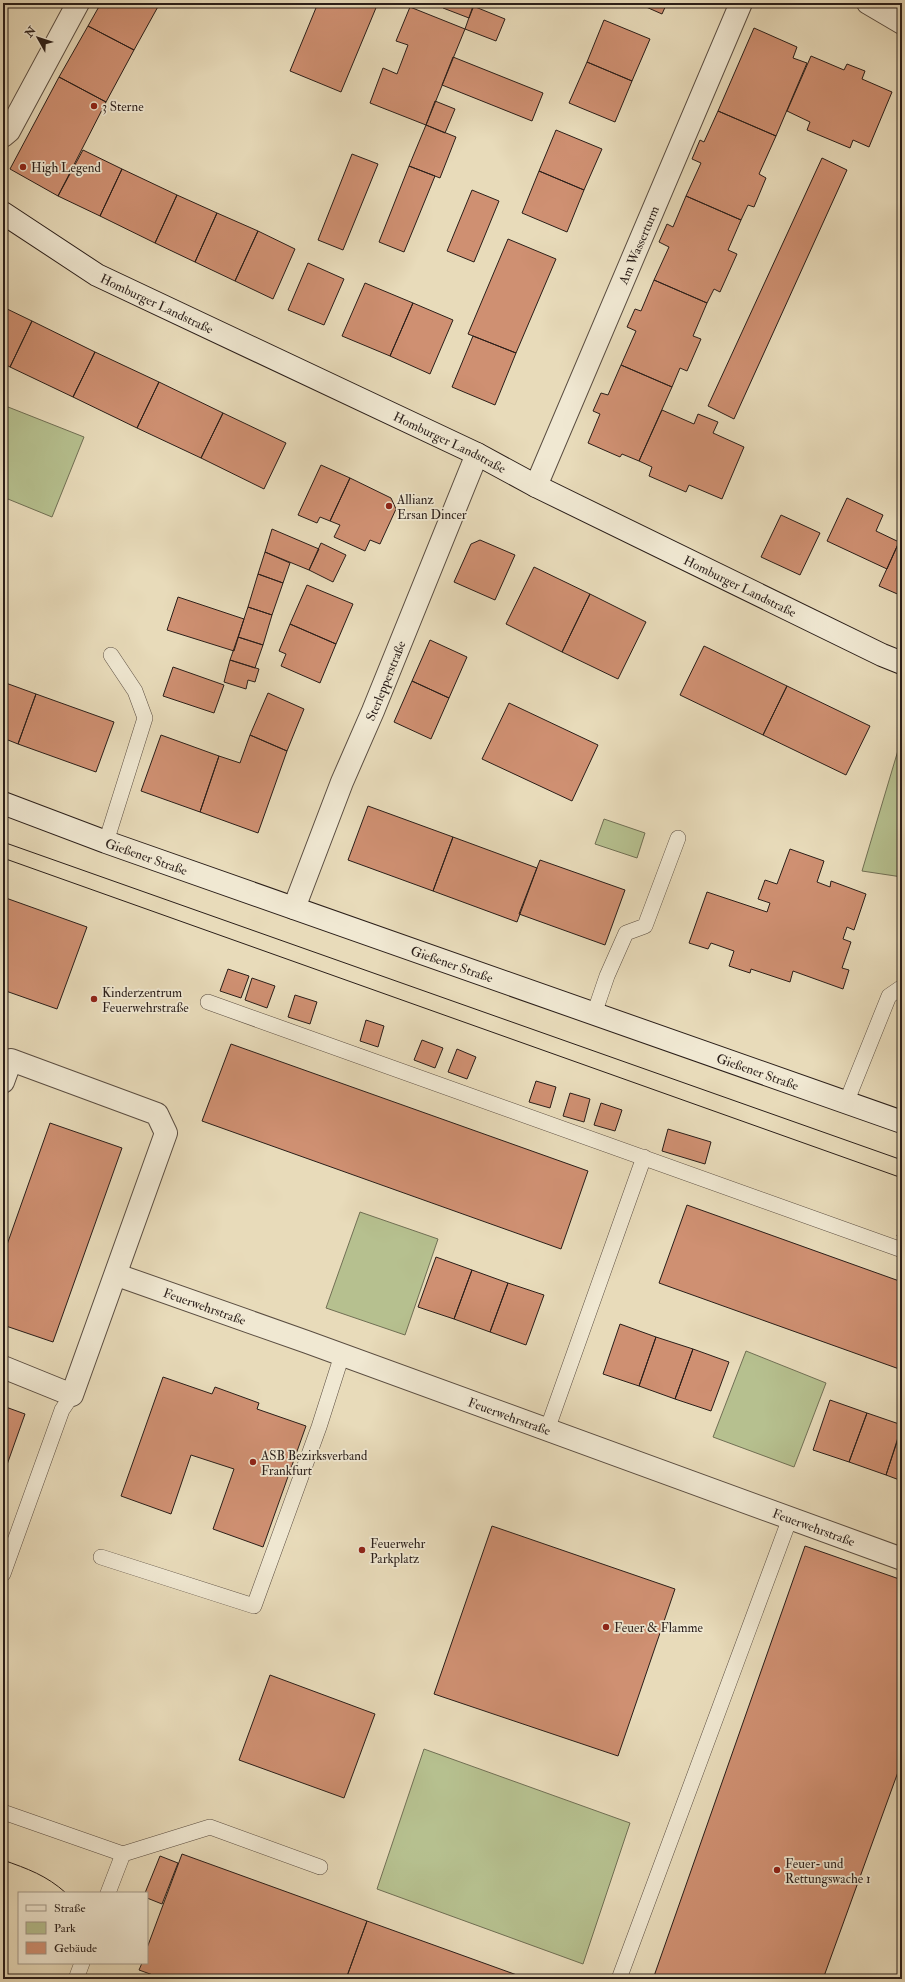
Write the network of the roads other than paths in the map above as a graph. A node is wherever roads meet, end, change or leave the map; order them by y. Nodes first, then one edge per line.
1 (78, 3) edge
2 (741, 3) edge
3 (868, 3) edge
4 (902, 23) edge
5 (3, 136) edge
6 (3, 213) edge
7 (477, 454) junction
8 (536, 486) junction
9 (111, 655) dead end
10 (902, 663) edge
11 (3, 803) edge
12 (678, 838) dead end
13 (106, 842) junction
14 (294, 908) junction
15 (902, 987) edge
16 (208, 1002) dead end
17 (594, 1014) junction
18 (3, 1082) edge
19 (846, 1103) junction
20 (902, 1122) edge
21 (644, 1158) junction
22 (902, 1250) edge
23 (116, 1275) junction
24 (342, 1355) junction
25 (3, 1367) edge
26 (72, 1396) junction
27 (547, 1430) junction
28 (790, 1518) junction
29 (101, 1557) dead end
30 (902, 1559) edge
31 (3, 1574) edge
32 (3, 1812) edge
33 (123, 1854) junction
34 (320, 1867) dead end
35 (108, 1892) edge
36 (82, 1964) edge
37 (76, 1979) edge
38 (619, 1979) edge

1 - 5 street
2 - 8 street, Am Wasserturm
3 - 4 street
6 - 7 street, Homburger Landstraße
7 - 8 street, Homburger Landstraße
7 - 14 street, Sterlepperstraße
8 - 10 street, Homburger Landstraße
9 - 13 lane
11 - 13 street, Gießener Straße
12 - 17 lane
13 - 14 street, Gießener Straße
14 - 17 street, Gießener Straße
15 - 19 lane
16 - 21 lane
17 - 19 street, Gießener Straße
18 - 23 street
19 - 20 street, Gießener Straße
21 - 22 lane
21 - 27 lane
23 - 24 street, Feuerwehrstraße
23 - 26 street
24 - 27 street, Feuerwehrstraße
24 - 29 lane
25 - 26 street
26 - 31 lane
27 - 28 street, Feuerwehrstraße
28 - 30 street, Feuerwehrstraße
28 - 38 lane
32 - 33 lane
33 - 34 lane
33 - 35 lane
36 - 37 lane

